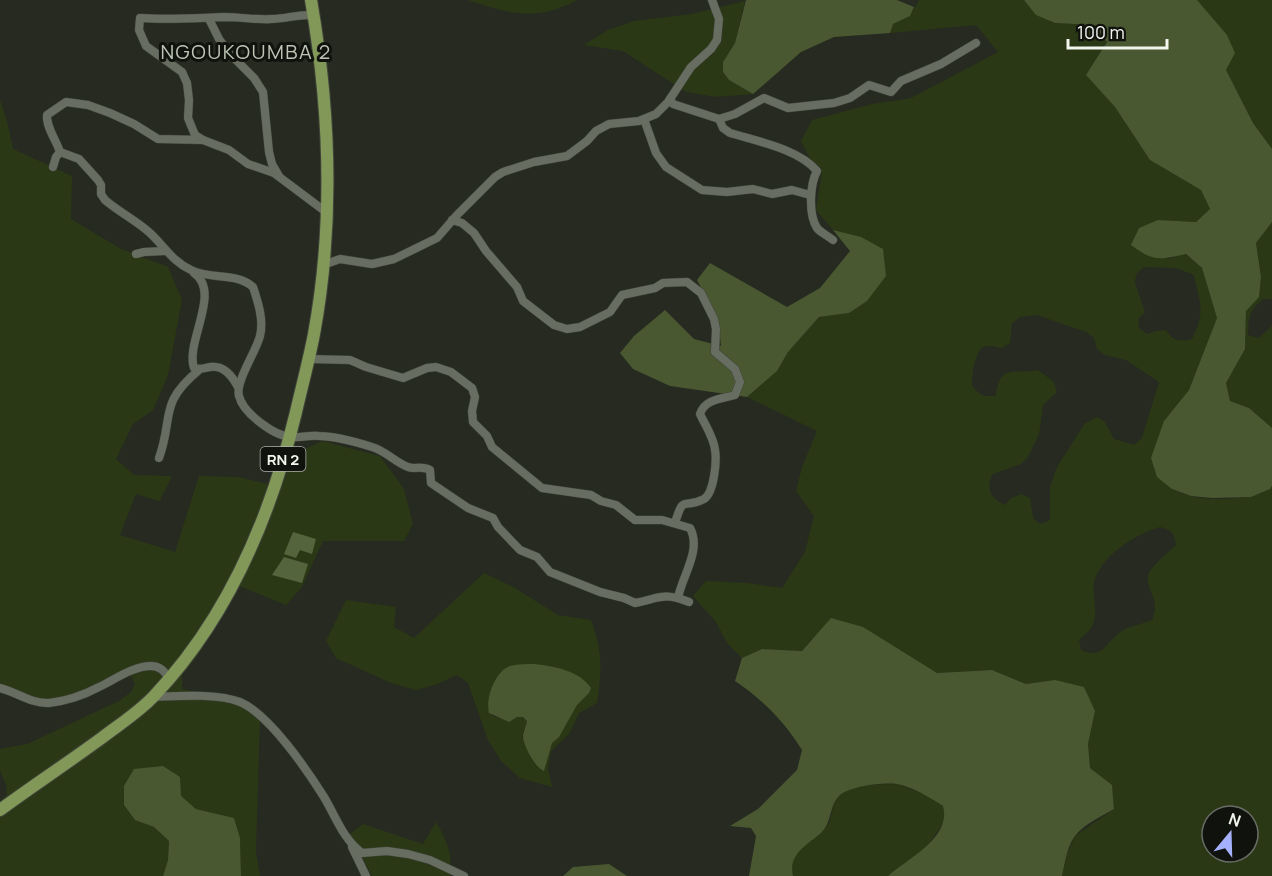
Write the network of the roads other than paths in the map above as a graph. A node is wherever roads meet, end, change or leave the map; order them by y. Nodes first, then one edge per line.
1 (311, 0) edge
2 (712, 0) edge
3 (313, 15) junction
4 (208, 18) junction
5 (976, 43) dead end
6 (670, 99) junction
7 (644, 119) junction
8 (719, 119) junction
9 (203, 140) junction
10 (60, 152) junction
11 (53, 167) dead end
12 (279, 177) junction
13 (810, 195) junction
14 (326, 212) junction
15 (453, 220) junction
16 (833, 240) dead end
17 (165, 251) junction
18 (136, 254) dead end
19 (323, 265) junction
20 (189, 269) junction
21 (309, 359) junction
22 (199, 370) junction
23 (238, 387) junction
24 (290, 438) junction
25 (159, 458) dead end
26 (675, 523) junction
27 (678, 598) junction
28 (689, 602) dead end
29 (169, 678) junction
30 (0, 688) edge
31 (153, 697) junction
32 (0, 810) edge
33 (352, 845) junction
34 (366, 876) edge
35 (464, 876) edge

1 - 3 main road, RN 2
2 - 6 street
3 - 4 street
3 - 14 main road, RN 2
4 - 9 street
4 - 12 street
5 - 8 street
6 - 7 street
6 - 8 street
7 - 13 street
7 - 15 street
8 - 13 street
9 - 10 street
9 - 12 street
10 - 11 street
10 - 17 street
12 - 14 street
13 - 16 street
14 - 19 main road, RN 2
15 - 19 street
15 - 26 street
17 - 18 street
17 - 20 street
19 - 21 main road, RN 2
20 - 22 street
20 - 23 street
21 - 24 main road, RN 2
21 - 26 street
22 - 23 street
22 - 25 street
23 - 24 street
24 - 27 street
24 - 29 main road, RN 2
26 - 27 street
27 - 28 street
29 - 30 street
29 - 31 main road, RN 2
31 - 32 main road, RN 2
31 - 33 street
33 - 34 street
33 - 35 street

